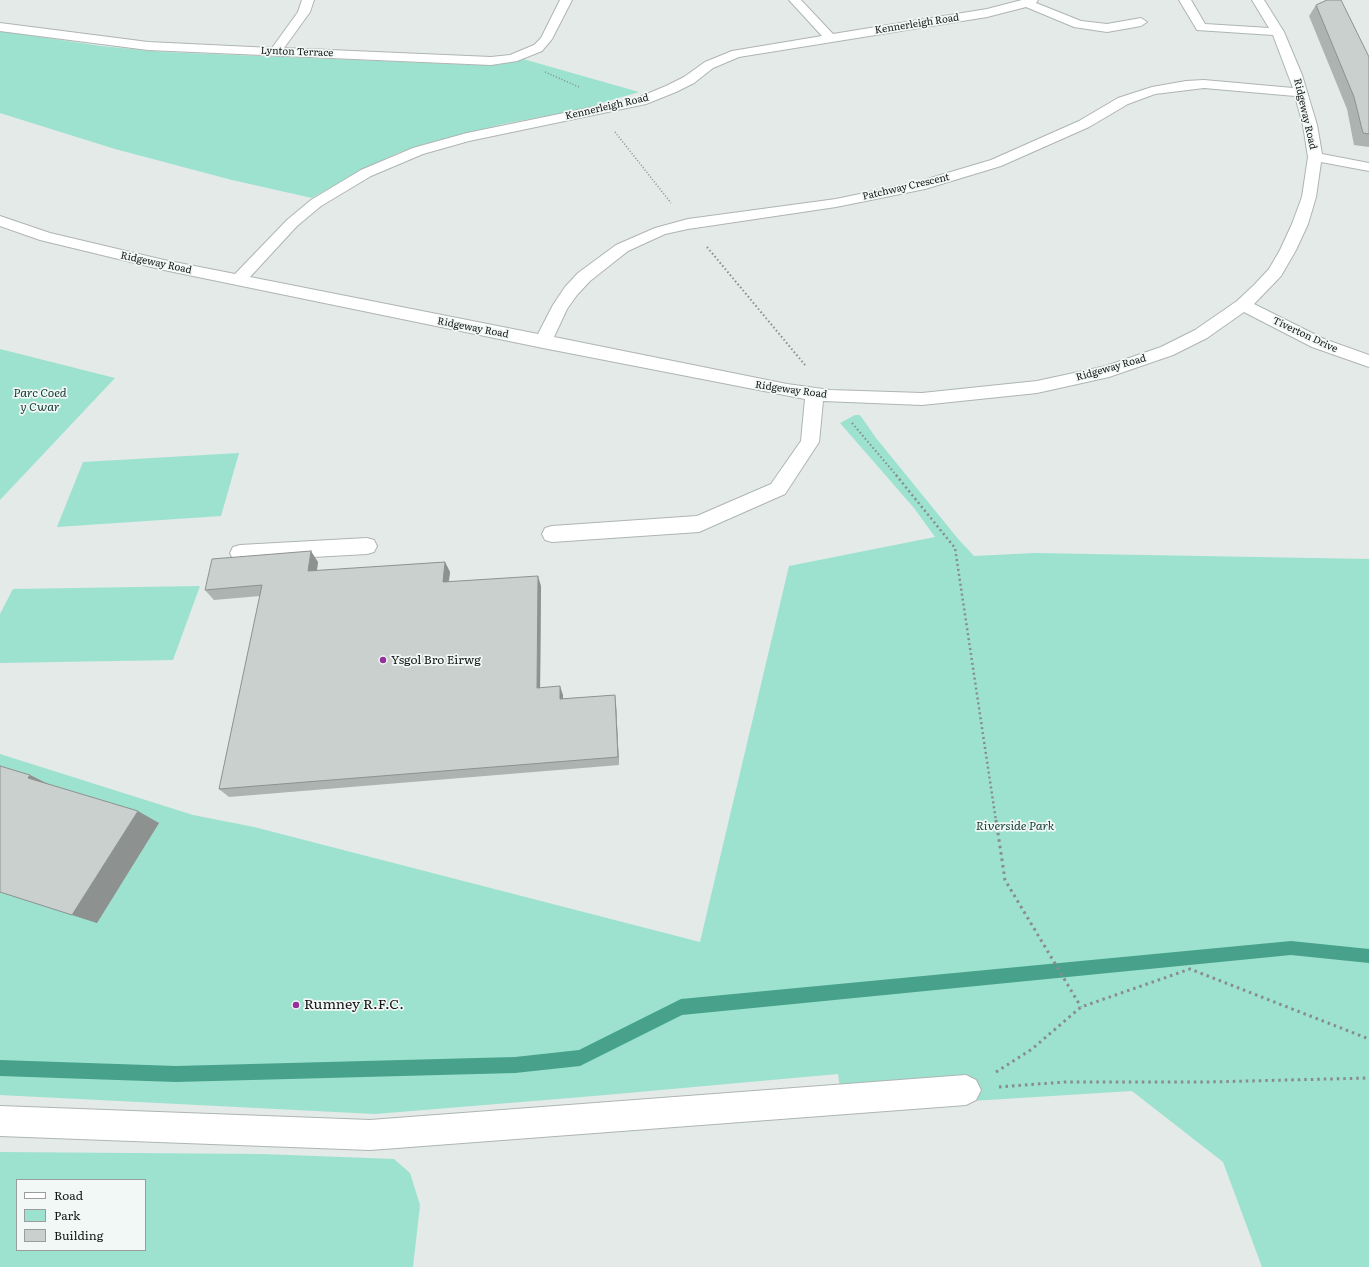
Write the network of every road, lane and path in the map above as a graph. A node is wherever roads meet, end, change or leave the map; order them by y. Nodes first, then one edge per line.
1 (308, 0) edge
2 (566, 0) edge
3 (795, 0) edge
4 (1185, 0) edge
5 (1258, 0) edge
6 (1029, 1) edge
7 (1141, 22) dead end
8 (0, 27) edge
9 (1278, 32) junction
10 (828, 38) junction
11 (276, 51) junction
12 (513, 58) junction
13 (1302, 93) junction
14 (600, 111) junction
15 (1315, 156) junction
16 (1369, 167) edge
17 (0, 221) edge
18 (688, 224) junction
19 (239, 279) junction
20 (1243, 304) junction
21 (543, 342) junction
22 (1369, 361) edge
23 (822, 395) junction
24 (552, 534) dead end
25 (367, 546) dead end
26 (240, 554) dead end
27 (1081, 1007) junction
28 (1369, 1039) edge
29 (1369, 1078) edge
30 (966, 1090) junction
31 (0, 1121) edge

1 - 11 street
2 - 12 street, Lynton Terrace
3 - 10 street
4 - 9 street
5 - 9 street, Ridgeway Road
6 - 7 street
6 - 10 street, Kennerleigh Road
8 - 11 street, Lynton Terrace
9 - 13 street, Ridgeway Road
10 - 14 street, Kennerleigh Road
11 - 12 street, Lynton Terrace
12 - 14 path
13 - 15 street, Ridgeway Road
13 - 18 street, Patchway Crescent
14 - 18 path
14 - 19 street, Kennerleigh Road
15 - 16 street
15 - 20 street, Ridgeway Road
17 - 19 street, Ridgeway Road
18 - 21 street, Patchway Crescent
18 - 23 path
19 - 21 street, Ridgeway Road
20 - 22 street, Tiverton Drive
20 - 23 street, Ridgeway Road
21 - 23 street, Ridgeway Road
23 - 24 street
23 - 27 path
25 - 26 street
27 - 28 path
27 - 30 path
29 - 30 path
30 - 31 street

